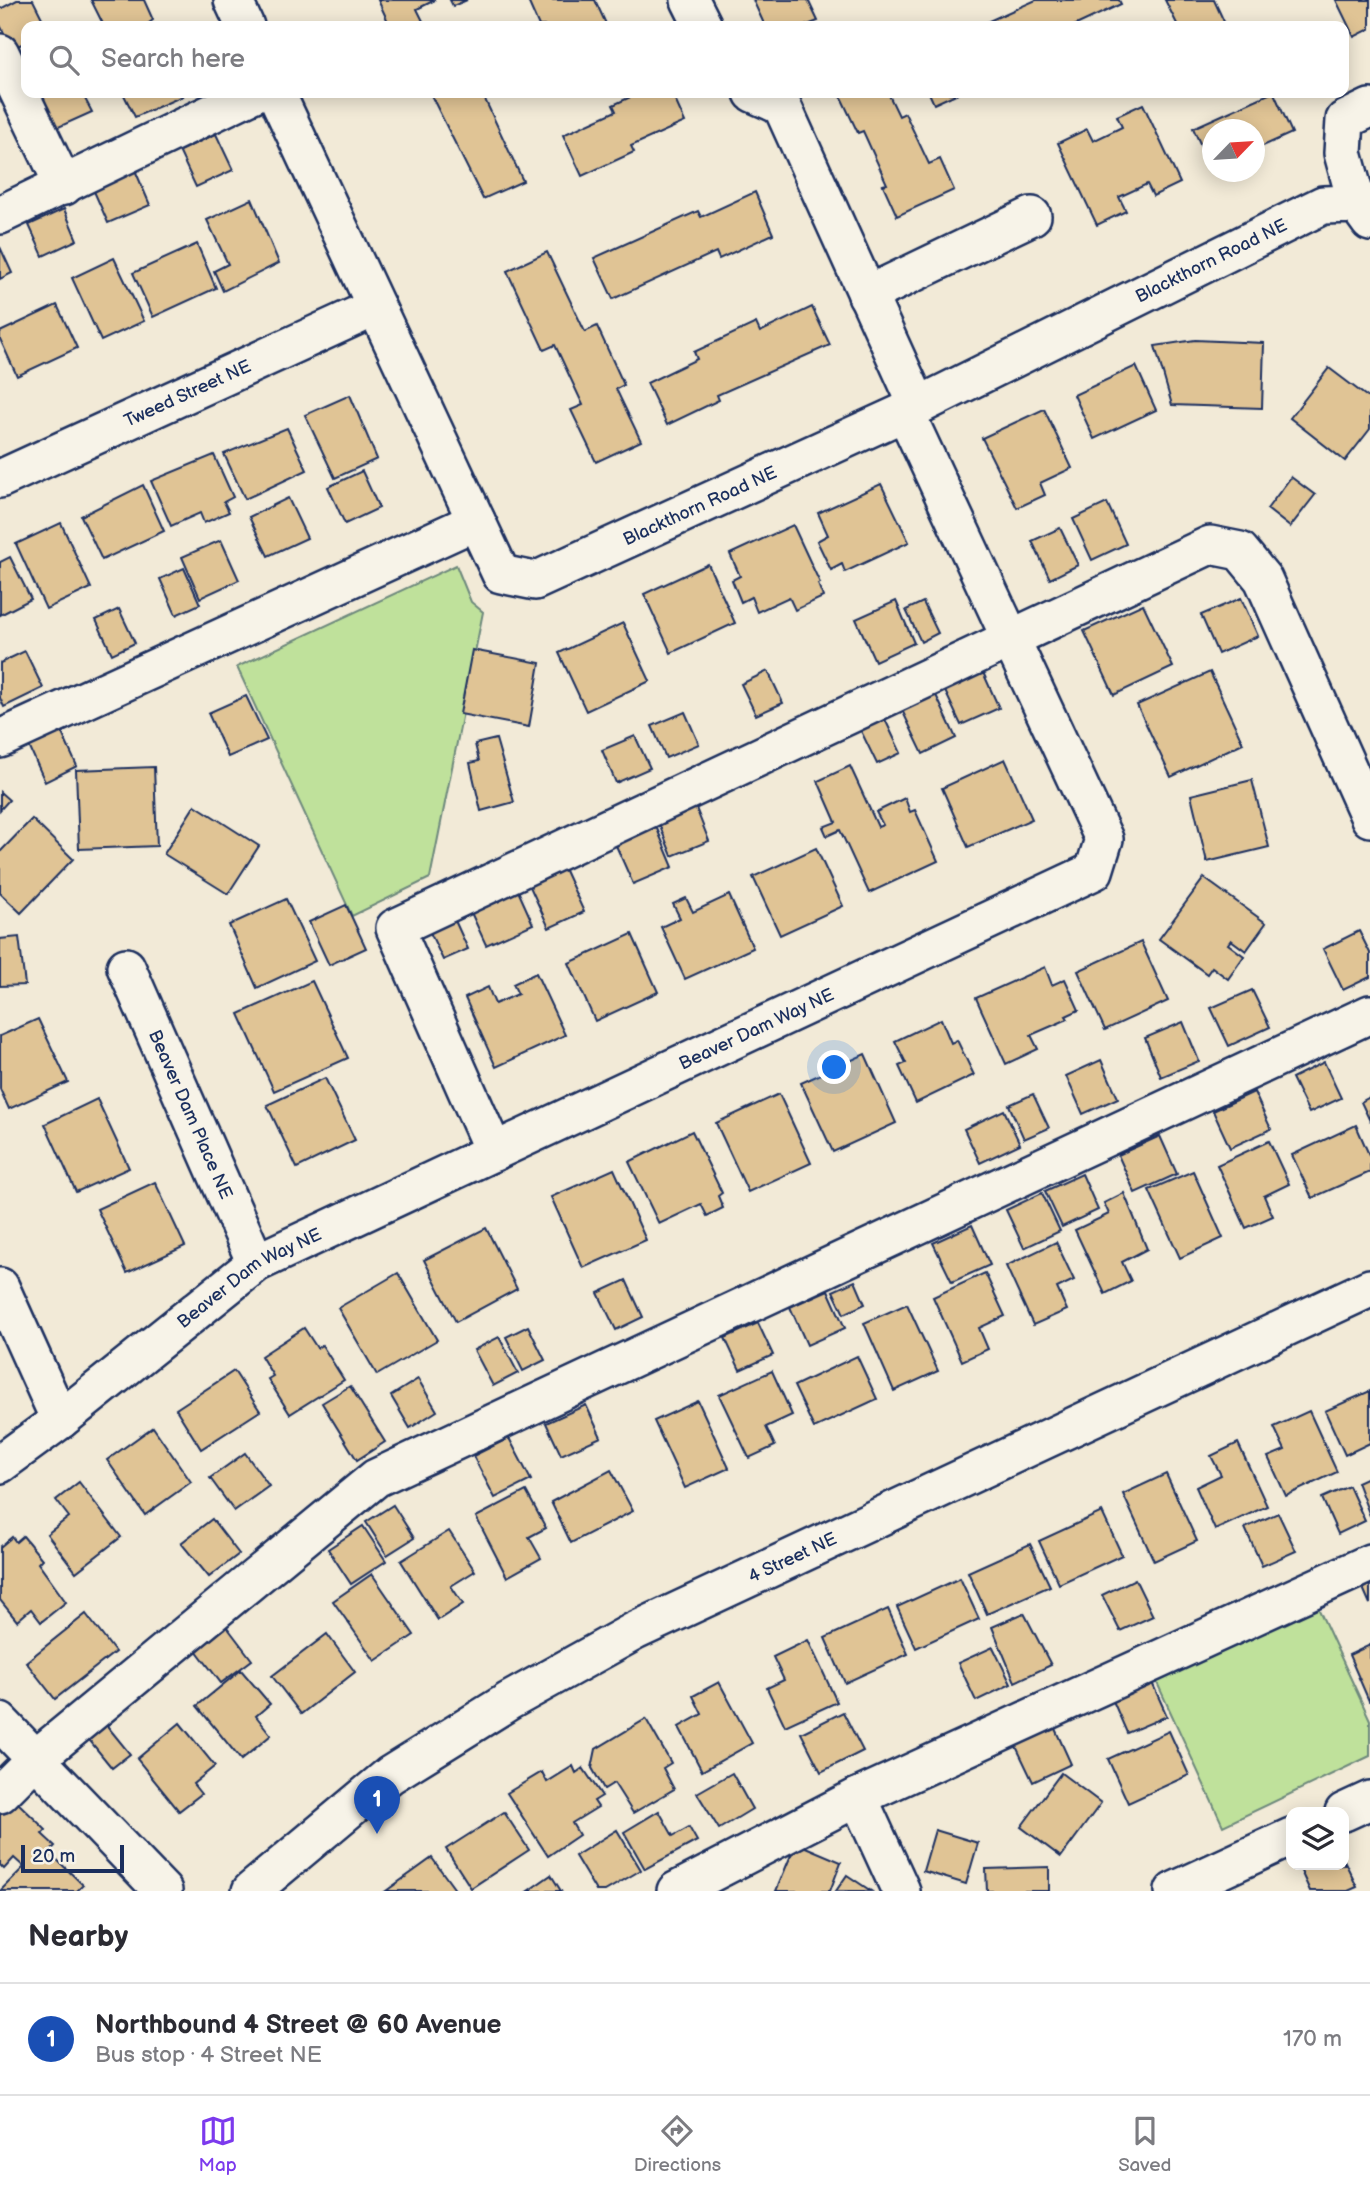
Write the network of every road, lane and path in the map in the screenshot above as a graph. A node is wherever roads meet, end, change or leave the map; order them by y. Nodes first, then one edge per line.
1 (233, 0) edge
2 (690, 0) edge
3 (243, 21) edge
4 (700, 21) edge
5 (0, 53) edge
6 (21, 97) edge
7 (22, 98) edge
8 (244, 98) edge
9 (278, 98) edge
10 (764, 98) edge
11 (1370, 108) edge
12 (64, 186) junction
13 (1363, 213) edge
14 (0, 215) edge
15 (1032, 216) dead end
16 (867, 295) junction
17 (376, 307) junction
18 (911, 409) junction
19 (0, 479) edge
20 (476, 521) junction
21 (1009, 639) junction
22 (0, 739) edge
23 (1370, 818) edge
24 (126, 967) dead end
25 (1370, 1014) edge
26 (494, 1152) junction
27 (256, 1263) junction
28 (0, 1287) edge
29 (1370, 1288) edge
30 (60, 1420) junction
31 (0, 1464) edge
32 (1370, 1563) edge
33 (0, 1722) edge
34 (34, 1760) junction
35 (0, 1794) edge
36 (858, 1797) junction
37 (1286, 1839) edge
38 (163, 1891) edge
39 (251, 1891) edge
40 (676, 1891) edge
41 (901, 1891) edge
42 (1174, 1891) edge

1 - 3 street
2 - 4 street
5 - 6 street
7 - 12 street
8 - 12 street
9 - 17 street, Blackthorn Road NE
10 - 16 street, Beaver Dam Way NE
11 - 13 street
12 - 14 street
13 - 18 street, Blackthorn Road NE
15 - 16 street
16 - 18 street, Beaver Dam Way NE
17 - 19 street, Tweed Street NE
17 - 20 street, Blackthorn Road NE
18 - 20 street, Blackthorn Road NE
18 - 21 street, Beaver Dam Way NE
20 - 22 street
21 - 23 street
21 - 26 street, Beaver Dam Way NE
21 - 26 street
24 - 27 street, Beaver Dam Place NE
25 - 34 street
26 - 27 street, Beaver Dam Way NE
27 - 30 street, Beaver Dam Way NE
28 - 30 street
29 - 39 street, 4 Street NE
30 - 31 street, Beaver Dam Way NE
32 - 36 street
33 - 34 street
34 - 35 street
34 - 38 street
36 - 40 street
36 - 41 street
37 - 42 street

